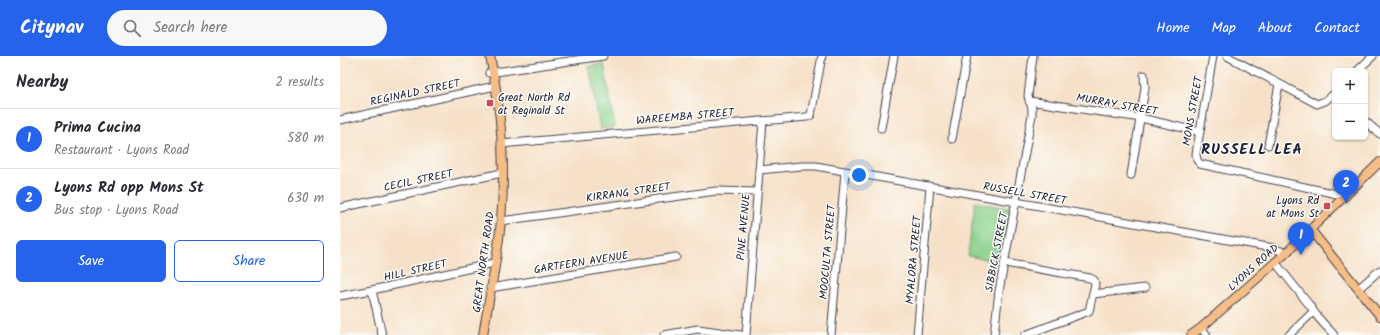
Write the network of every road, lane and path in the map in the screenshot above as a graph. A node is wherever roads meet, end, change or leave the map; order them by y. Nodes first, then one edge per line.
1 (486, 56) edge
2 (490, 56) edge
3 (603, 56) edge
4 (822, 56) edge
5 (894, 56) edge
6 (967, 56) edge
7 (1033, 56) edge
8 (1213, 56) edge
9 (1227, 56) edge
10 (1372, 56) edge
11 (594, 57) edge
12 (1360, 68) edge
13 (491, 72) junction
14 (1144, 75) dead end
15 (1279, 84) junction
16 (493, 87) junction
17 (1332, 95) edge
18 (1029, 101) junction
19 (1141, 118) junction
20 (340, 120) edge
21 (763, 121) junction
22 (1368, 124) edge
23 (881, 128) dead end
24 (1200, 132) junction
25 (1380, 134) edge
26 (952, 139) dead end
27 (501, 144) junction
28 (1268, 145) dead end
29 (1380, 162) edge
30 (759, 170) junction
31 (845, 172) junction
32 (502, 173) junction
33 (1131, 175) dead end
34 (930, 187) junction
35 (757, 192) junction
36 (1346, 196) junction
37 (1016, 203) junction
38 (340, 208) edge
39 (501, 221) junction
40 (1310, 229) junction
41 (1286, 252) junction
42 (676, 257) dead end
43 (1276, 262) junction
44 (494, 263) junction
45 (1005, 263) junction
46 (1380, 270) edge
47 (490, 288) junction
48 (1144, 288) dead end
49 (1358, 289) junction
50 (372, 290) junction
51 (1093, 294) junction
52 (340, 296) edge
53 (1313, 312) junction
54 (1380, 316) edge
55 (1201, 328) junction
56 (382, 335) edge
57 (483, 335) edge
58 (664, 335) edge
59 (741, 335) edge
60 (746, 335) edge
61 (831, 335) edge
62 (917, 335) edge
63 (994, 335) edge
64 (1025, 335) edge
65 (1191, 335) edge
66 (1207, 335) edge
67 (1289, 335) edge
68 (1334, 335) edge

1 - 13 main road, GREAT NORTH ROAD
2 - 13 main road, GREAT NORTH ROAD
3 - 11 street
4 - 21 street, WAREEMBA STREET
5 - 23 street
6 - 26 street
7 - 18 street, SIBBICK STREET
8 - 24 street, MONS STREET
9 - 15 street
10 - 12 street
11 - 13 street
13 - 16 main road, GREAT NORTH ROAD
14 - 19 street
15 - 17 street
15 - 28 street
16 - 20 street, REGINALD STREET
16 - 27 main road, GREAT NORTH ROAD
18 - 19 street, MURRAY STREET
18 - 37 street, SIBBICK STREET
19 - 24 street, MURRAY STREET
19 - 33 street
21 - 27 street, WAREEMBA STREET
21 - 30 street, PINE AVENUE
22 - 25 street
24 - 36 street, MONS STREET
27 - 32 main road, GREAT NORTH ROAD
29 - 36 main road, LYONS ROAD
30 - 31 street, RUSSELL STREET
30 - 35 street, PINE AVENUE
31 - 34 street, RUSSELL STREET
31 - 61 street, MOOCULTA STREET
32 - 38 street, CECIL STREET
32 - 39 main road, GREAT NORTH ROAD
34 - 37 street, RUSSELL STREET
34 - 62 street, MYALORA STREET
35 - 39 street, KIRRANG STREET
35 - 60 street, PINE AVENUE
36 - 40 main road, LYONS ROAD
37 - 41 street, RUSSELL STREET
37 - 45 street, SIBBICK STREET
39 - 44 main road, GREAT NORTH ROAD
40 - 41 main road, LYONS ROAD
40 - 49 main road
41 - 43 main road, LYONS ROAD
42 - 47 street, GARTFERN AVENUE
43 - 53 street
43 - 55 main road, LYONS ROAD
44 - 47 main road, GREAT NORTH ROAD
44 - 50 street, HILL STREET
45 - 51 street
45 - 63 street, SIBBICK STREET
46 - 49 street
47 - 57 main road, GREAT NORTH ROAD
48 - 51 street
49 - 54 main road
50 - 52 street, HILL STREET
50 - 56 street
51 - 64 street
53 - 67 street
53 - 68 street
55 - 65 main road, LYONS ROAD
55 - 66 street
58 - 59 street

